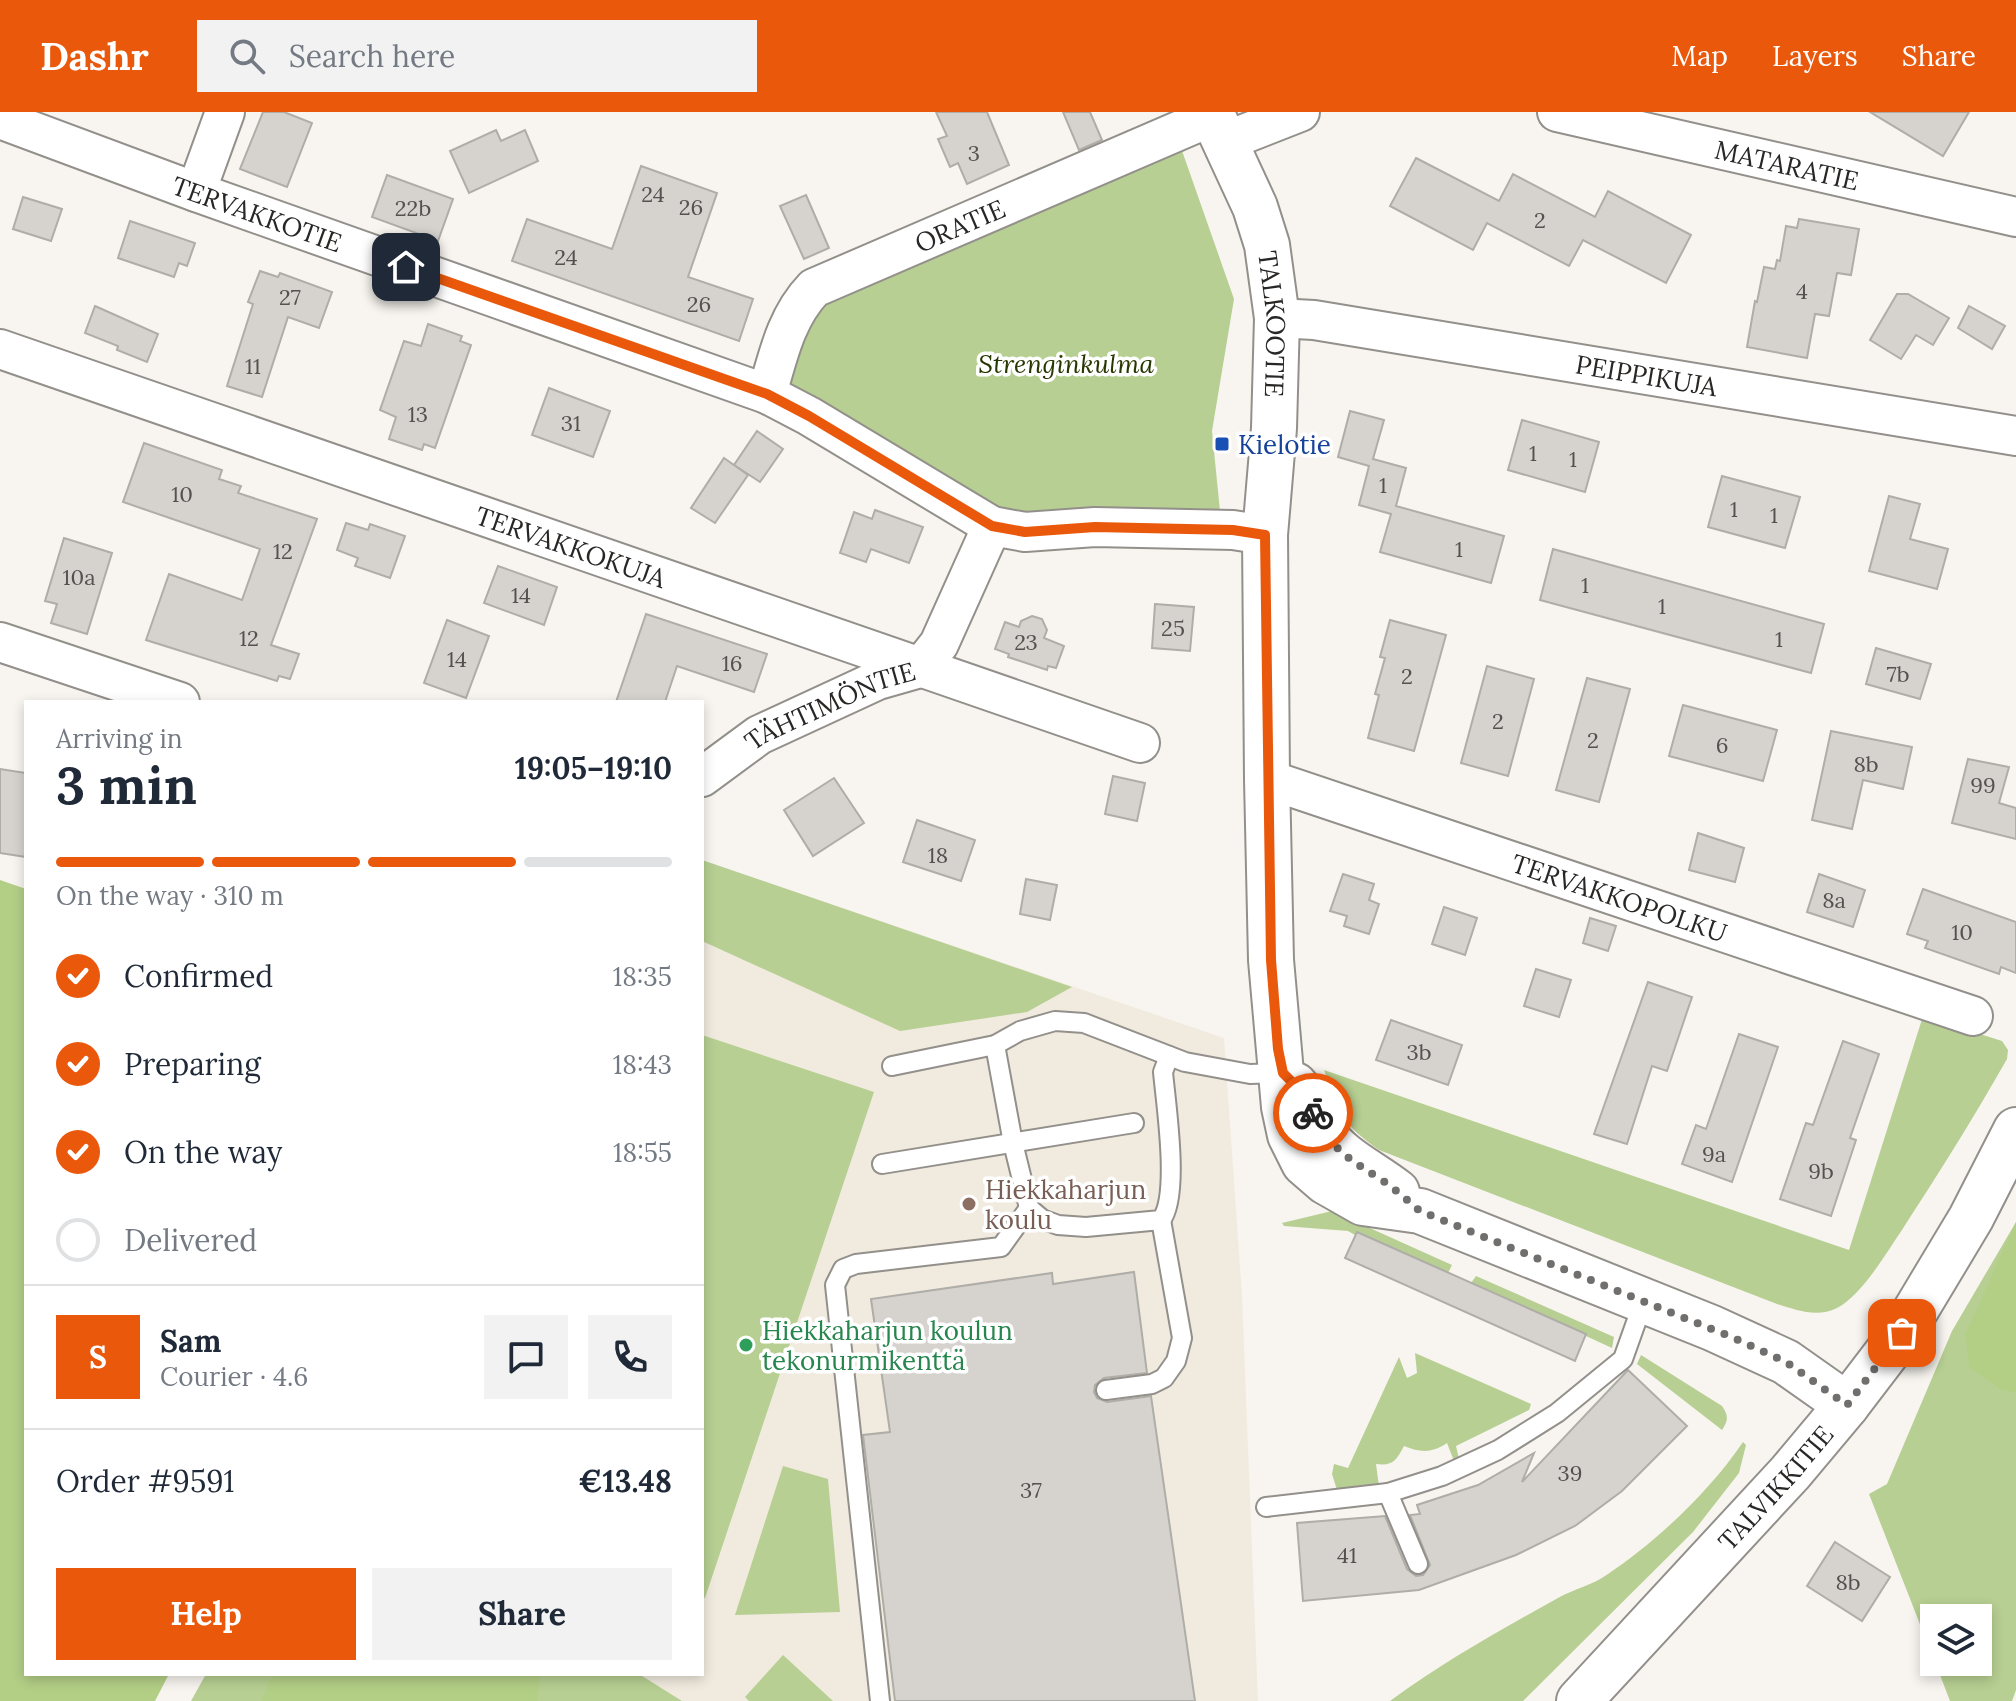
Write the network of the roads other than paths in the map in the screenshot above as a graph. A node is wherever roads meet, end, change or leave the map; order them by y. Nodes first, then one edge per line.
1 (225, 112) edge
2 (1300, 112) edge
3 (1557, 112) edge
4 (0, 119) edge
5 (1217, 123) edge
6 (196, 192) junction
7 (2016, 217) edge
8 (1277, 318) junction
9 (0, 349) edge
10 (767, 394) junction
11 (2016, 436) edge
12 (992, 526) junction
13 (1265, 535) junction
14 (0, 642) edge
15 (920, 668) junction
16 (174, 700) edge
17 (1140, 743) dead end
18 (704, 776) edge
19 (1267, 779) junction
20 (1973, 1016) dead end
21 (995, 1045) junction
22 (1169, 1056) junction
23 (892, 1066) dead end
24 (1283, 1073) junction
25 (1134, 1123) dead end
26 (2016, 1130) edge
27 (1013, 1143) junction
28 (882, 1164) dead end
29 (1029, 1208) junction
30 (1161, 1220) junction
31 (1644, 1300) junction
32 (1106, 1390) dead end
33 (1847, 1405) junction
34 (1388, 1493) junction
35 (1266, 1507) dead end
36 (1418, 1564) dead end
37 (880, 1701) edge
38 (1579, 1701) edge

1 - 6 street
2 - 5 street
3 - 7 street, MATARATIE
4 - 6 street, TERVAKKOTIE
5 - 8 street, TALKOOTIE
5 - 10 street, ORATIE
6 - 10 street, TERVAKKOTIE
8 - 11 street, PEIPPIKUJA
8 - 13 street, TALKOOTIE
9 - 15 street, TERVAKKOKUJA
10 - 12 street, TERVAKKOTIE
12 - 13 street
12 - 15 street, TÄHTIMÖNTIE
13 - 19 street, TALKOOTIE
14 - 16 street
15 - 17 street, TERVAKKOKUJA
15 - 18 street, TÄHTIMÖNTIE
19 - 20 street, TERVAKKOPOLKU
19 - 24 street, TALKOOTIE
21 - 22 lane
21 - 23 lane
21 - 27 lane
22 - 24 lane
22 - 30 lane
24 - 31 street
25 - 27 lane
26 - 33 street, TALVIKKITIE
27 - 28 lane
27 - 29 lane
29 - 30 lane
29 - 37 lane
30 - 32 lane
31 - 33 street
31 - 34 lane
33 - 38 street, TALVIKKITIE
34 - 35 lane
34 - 36 lane

